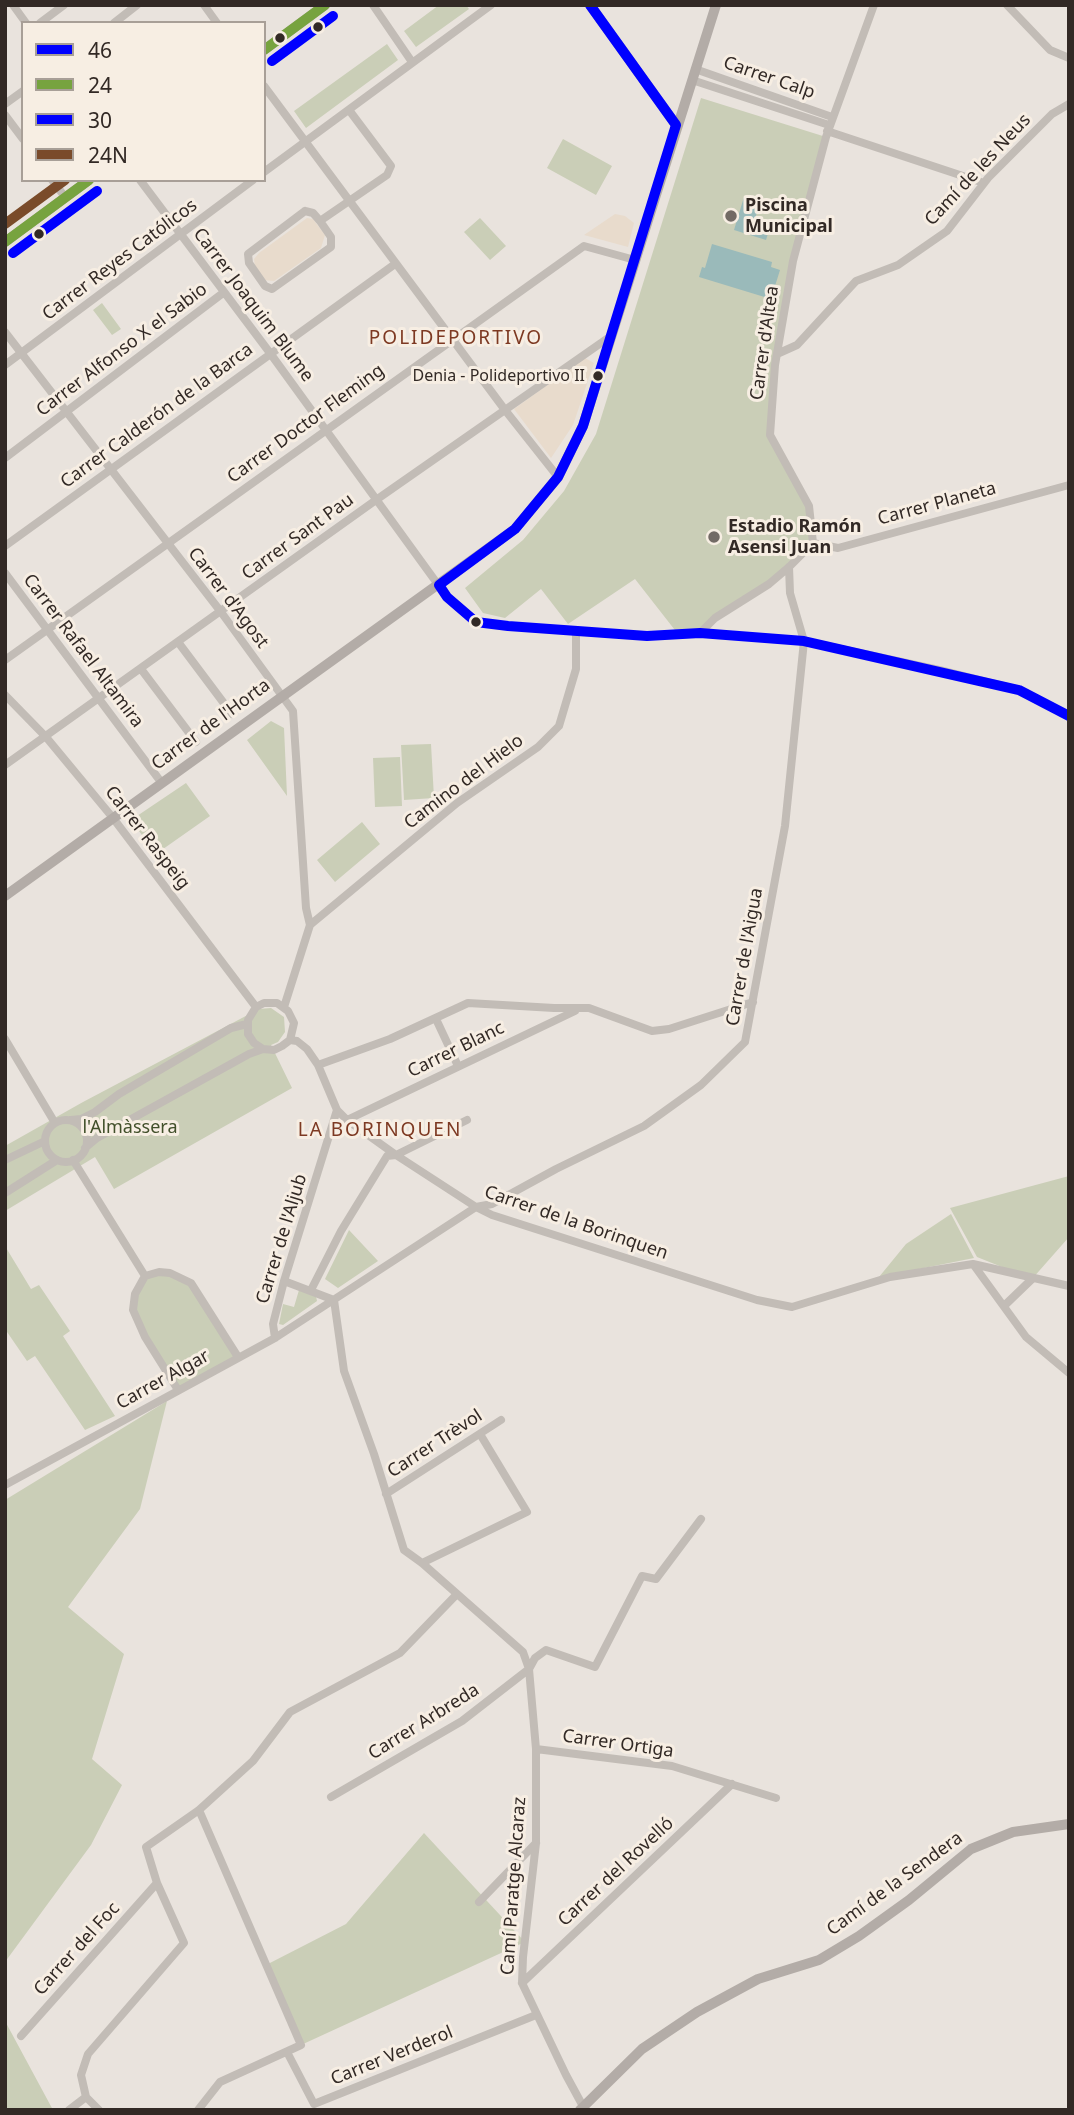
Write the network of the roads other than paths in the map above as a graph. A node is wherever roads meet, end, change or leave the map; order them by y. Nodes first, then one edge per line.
1 (13, 5) edge
2 (64, 5) edge
3 (137, 5) edge
4 (204, 5) edge
5 (325, 5) edge
6 (373, 5) edge
7 (491, 5) edge
8 (590, 5) edge
9 (716, 5) edge
10 (874, 5) edge
11 (1006, 5) edge
12 (480, 8) edge
13 (25, 21) edge
14 (43, 21) edge
15 (117, 21) edge
16 (216, 21) edge
17 (266, 49) edge
18 (1069, 58) edge
19 (412, 62) junction
20 (694, 74) junction
21 (266, 89) edge
22 (21, 92) edge
23 (5, 104) edge
24 (1069, 104) edge
25 (349, 110) junction
26 (5, 115) edge
27 (829, 124) junction
28 (676, 125) junction
29 (21, 136) edge
30 (306, 141) junction
31 (266, 171) edge
32 (54, 182) edge
33 (86, 182) edge
34 (141, 182) edge
35 (250, 182) edge
36 (984, 183) junction
37 (65, 197) junction
38 (349, 200) junction
39 (320, 221) junction
40 (180, 234) junction
41 (5, 242) edge
42 (635, 260) junction
43 (395, 264) junction
44 (223, 293) junction
45 (5, 332) edge
46 (612, 336) junction
47 (452, 339) junction
48 (21, 353) junction
49 (270, 353) junction
50 (777, 354) junction
51 (5, 365) edge
52 (505, 410) junction
53 (66, 411) junction
54 (326, 430) junction
55 (5, 458) edge
56 (111, 470) junction
57 (558, 477) junction
58 (1069, 485) edge
59 (376, 500) junction
60 (166, 543) junction
61 (813, 543) junction
62 (5, 546) edge
63 (789, 567) junction
64 (5, 573) edge
65 (439, 585) junction
66 (221, 612) junction
67 (46, 629) junction
68 (576, 630) junction
69 (700, 633) junction
70 (804, 641) junction
71 (178, 642) junction
72 (5, 660) edge
73 (141, 669) junction
74 (5, 695) edge
75 (282, 695) junction
76 (99, 698) junction
77 (232, 714) dead end
78 (1069, 716) edge
79 (46, 737) junction
80 (196, 741) dead end
81 (5, 765) edge
82 (161, 782) junction
83 (113, 818) junction
84 (5, 896) edge
85 (310, 925) junction
86 (752, 1002) junction
87 (256, 1007) junction
88 (284, 1007) junction
89 (578, 1009) junction
90 (436, 1019) junction
91 (247, 1024) junction
92 (5, 1040) edge
93 (290, 1040) junction
94 (263, 1049) junction
95 (318, 1065) junction
96 (458, 1066) junction
97 (337, 1110) junction
98 (71, 1120) junction
99 (347, 1120) junction
100 (467, 1120) dead end
101 (55, 1123) junction
102 (45, 1141) junction
103 (85, 1148) junction
104 (396, 1155) junction
105 (5, 1160) edge
106 (57, 1160) junction
107 (73, 1160) junction
108 (5, 1193) edge
109 (476, 1207) junction
110 (973, 1264) junction
111 (145, 1276) junction
112 (1032, 1279) junction
113 (284, 1281) junction
114 (1069, 1286) edge
115 (311, 1290) junction
116 (334, 1300) junction
117 (1004, 1306) junction
118 (275, 1338) junction
119 (238, 1357) junction
120 (1069, 1373) edge
121 (178, 1390) junction
122 (501, 1420) dead end
123 (480, 1434) junction
124 (5, 1485) edge
125 (386, 1494) junction
126 (701, 1519) dead end
127 (422, 1563) junction
128 (457, 1594) junction
129 (530, 1670) junction
130 (536, 1749) junction
131 (732, 1784) junction
132 (331, 1797) dead end
133 (776, 1798) dead end
134 (199, 1810) junction
135 (1069, 1824) edge
136 (536, 1843) junction
137 (157, 1884) junction
138 (479, 1902) dead end
139 (522, 1983) junction
140 (536, 2015) junction
141 (21, 2036) dead end
142 (287, 2052) junction
143 (86, 2096) junction
144 (583, 2109) edge
145 (69, 2110) edge
146 (99, 2110) edge
147 (198, 2110) edge

1 - 13 street
2 - 14 street
3 - 15 street
4 - 16 street
5 - 17 street
6 - 19 street
7 - 12 street
8 - 28 street
9 - 20 street, Carrer de l'Horta
10 - 27 street, Carrer d'Altea
11 - 18 street
12 - 19 street
19 - 25 street
20 - 27 street, Carrer Calp
20 - 28 street, Carrer de l'Horta
21 - 30 street
22 - 23 street
24 - 36 street, Camí de les Neus
25 - 30 street
25 - 38 street
26 - 29 street
27 - 36 street, Carrer Calp
27 - 50 street, Carrer d'Altea
28 - 42 street, Carrer de l'Horta
30 - 31 street
30 - 38 street
32 - 37 street
33 - 37 street
34 - 40 street, Carrer Joaquim Blume
35 - 40 street, Carrer Reyes Católicos
36 - 50 street, Camí de les Neus
37 - 41 street
38 - 39 street
38 - 43 street
39 - 39 street
40 - 44 street, Carrer Joaquim Blume
40 - 48 street, Carrer Reyes Católicos
42 - 46 street, Carrer de l'Horta
42 - 47 street, Carrer Doctor Fleming
43 - 47 street
43 - 49 street, Carrer Calderón de la Barca
44 - 49 street, Carrer Joaquim Blume
44 - 53 street, Carrer Alfonso X el Sabio
45 - 48 street, Carrer d'Agost
46 - 52 street, Carrer Sant Pau
46 - 57 street, Carrer de l'Horta
47 - 52 street
47 - 54 street, Carrer Doctor Fleming
48 - 51 street, Carrer Reyes Católicos
48 - 53 street, Carrer d'Agost
49 - 54 street, Carrer Joaquim Blume
49 - 56 street, Carrer Calderón de la Barca
50 - 61 street, Carrer d'Altea
52 - 57 street
52 - 59 street, Carrer Sant Pau
53 - 55 street, Carrer Alfonso X el Sabio
53 - 56 street, Carrer d'Agost
54 - 59 street, Carrer Joaquim Blume
54 - 60 street, Carrer Doctor Fleming
56 - 60 street, Carrer d'Agost
56 - 62 street, Carrer Calderón de la Barca
57 - 65 street, Carrer de l'Horta
58 - 61 street, Carrer Planeta
59 - 65 street, Carrer Joaquim Blume
59 - 66 street, Carrer Sant Pau
60 - 66 street, Carrer d'Agost
60 - 67 street, Carrer Doctor Fleming
61 - 63 street
63 - 69 street
63 - 70 street
64 - 67 street, Carrer Rafael Altamira
65 - 68 street, Carrer Joaquim Blume
65 - 75 street, Carrer de l'Horta
66 - 71 street, Carrer Sant Pau
66 - 75 street, Carrer d'Agost
67 - 72 street, Carrer Doctor Fleming
67 - 76 street, Carrer Rafael Altamira
68 - 69 street, Carrer Joaquim Blume
68 - 85 street, Camino del Hielo
69 - 70 street, Carrer Joaquim Blume
70 - 78 street, Carrer Joaquim Blume
70 - 86 street, Carrer de l'Aigua
71 - 73 street, Carrer Sant Pau
71 - 77 street
73 - 76 street, Carrer Sant Pau
73 - 80 street
74 - 79 street, Carrer Raspeig
75 - 82 street, Carrer de l'Horta
75 - 85 street, Carrer d'Agost
76 - 79 street, Carrer Sant Pau
76 - 82 street, Carrer Rafael Altamira
79 - 81 street, Carrer Sant Pau
79 - 83 street, Carrer Raspeig
82 - 83 street, Carrer de l'Horta
83 - 84 street, Carrer de l'Horta
83 - 87 street, Carrer Raspeig
85 - 88 street, Carrer d'Agost
86 - 89 street
86 - 109 street, Carrer de l'Aigua
87 - 88 street
87 - 91 street
88 - 93 street
89 - 90 street
89 - 96 street, Carrer Blanc
90 - 95 street
90 - 96 street
91 - 94 street
91 - 98 street
92 - 101 street
93 - 94 street
93 - 95 street, Carrer de la Borinquen
94 - 103 street
95 - 97 street, Carrer de la Borinquen
96 - 99 street, Carrer Blanc
97 - 99 street, Carrer de la Borinquen
97 - 113 street, Carrer de l'Aljub
98 - 101 street
98 - 103 street
99 - 104 street, Carrer de la Borinquen
100 - 104 street
101 - 102 street
102 - 105 street
102 - 106 street
103 - 107 street
104 - 109 street, Carrer de la Borinquen
104 - 115 street
106 - 107 street
106 - 108 street
107 - 111 street
109 - 110 street, Carrer de la Borinquen
109 - 116 street, Carrer de l'Aigua
110 - 112 street
110 - 117 street
111 - 119 street
111 - 121 street
112 - 114 street
112 - 117 street
113 - 115 street
113 - 118 street, Carrer de l'Aljub
115 - 116 street
116 - 118 street, Carrer Algar
116 - 125 street, Camí Paratge Alcaraz
117 - 120 street
118 - 119 street, Carrer Algar
119 - 121 street, Carrer Algar
121 - 124 street, Carrer Algar
122 - 123 street, Carrer Trèvol
123 - 125 street, Carrer Trèvol
123 - 127 street
125 - 127 street, Camí Paratge Alcaraz
126 - 129 street, Carrer Arbreda
127 - 128 street, Camí Paratge Alcaraz
128 - 129 street, Camí Paratge Alcaraz
128 - 134 street
129 - 130 street, Camí Paratge Alcaraz
129 - 132 street, Carrer Arbreda
130 - 131 street, Carrer Ortiga
130 - 136 street, Camí Paratge Alcaraz
131 - 133 street, Carrer Ortiga
131 - 139 street, Carrer del Rovelló
134 - 137 street
134 - 142 street
135 - 144 street, Camí de la Sendera
136 - 138 street
136 - 139 street, Camí Paratge Alcaraz
137 - 141 street, Carrer del Foc
137 - 143 street
139 - 140 street, Camí Paratge Alcaraz
140 - 142 street, Carrer Verderol
140 - 144 street, Camí Paratge Alcaraz
142 - 147 street
143 - 145 street
143 - 146 street

